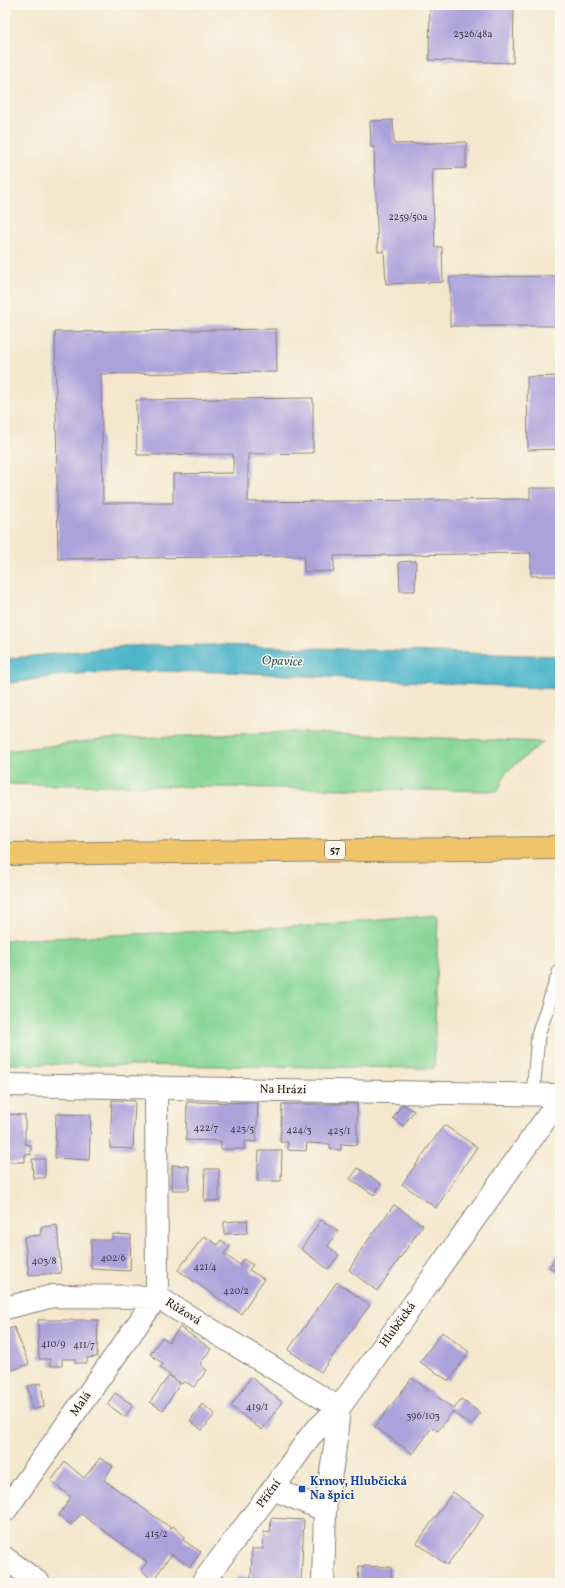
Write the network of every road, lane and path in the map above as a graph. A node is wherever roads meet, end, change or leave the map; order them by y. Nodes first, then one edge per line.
1 (560, 848) edge
2 (5, 854) edge
3 (560, 970) edge
4 (5, 1084) edge
5 (156, 1087) junction
6 (533, 1095) junction
7 (560, 1095) edge
8 (560, 1099) edge
9 (158, 1297) junction
10 (5, 1308) edge
11 (339, 1408) junction
12 (273, 1489) junction
13 (325, 1510) junction
14 (5, 1511) edge
15 (5, 1558) edge
16 (39, 1583) edge
17 (202, 1583) edge
18 (323, 1583) edge

1 - 2 main road, 57
3 - 6 lane
4 - 5 street, Na Hrázi
5 - 6 street, Na Hrázi
5 - 9 street
6 - 7 street, Na Hrázi
8 - 11 street, Hlubčická
9 - 10 street, Růžová
9 - 11 street, Růžová
9 - 14 street, Malá
11 - 12 street, Příční
11 - 13 street, Hlubčická
12 - 13 street
12 - 17 street, Příční
13 - 18 street, Hlubčická
15 - 16 street

